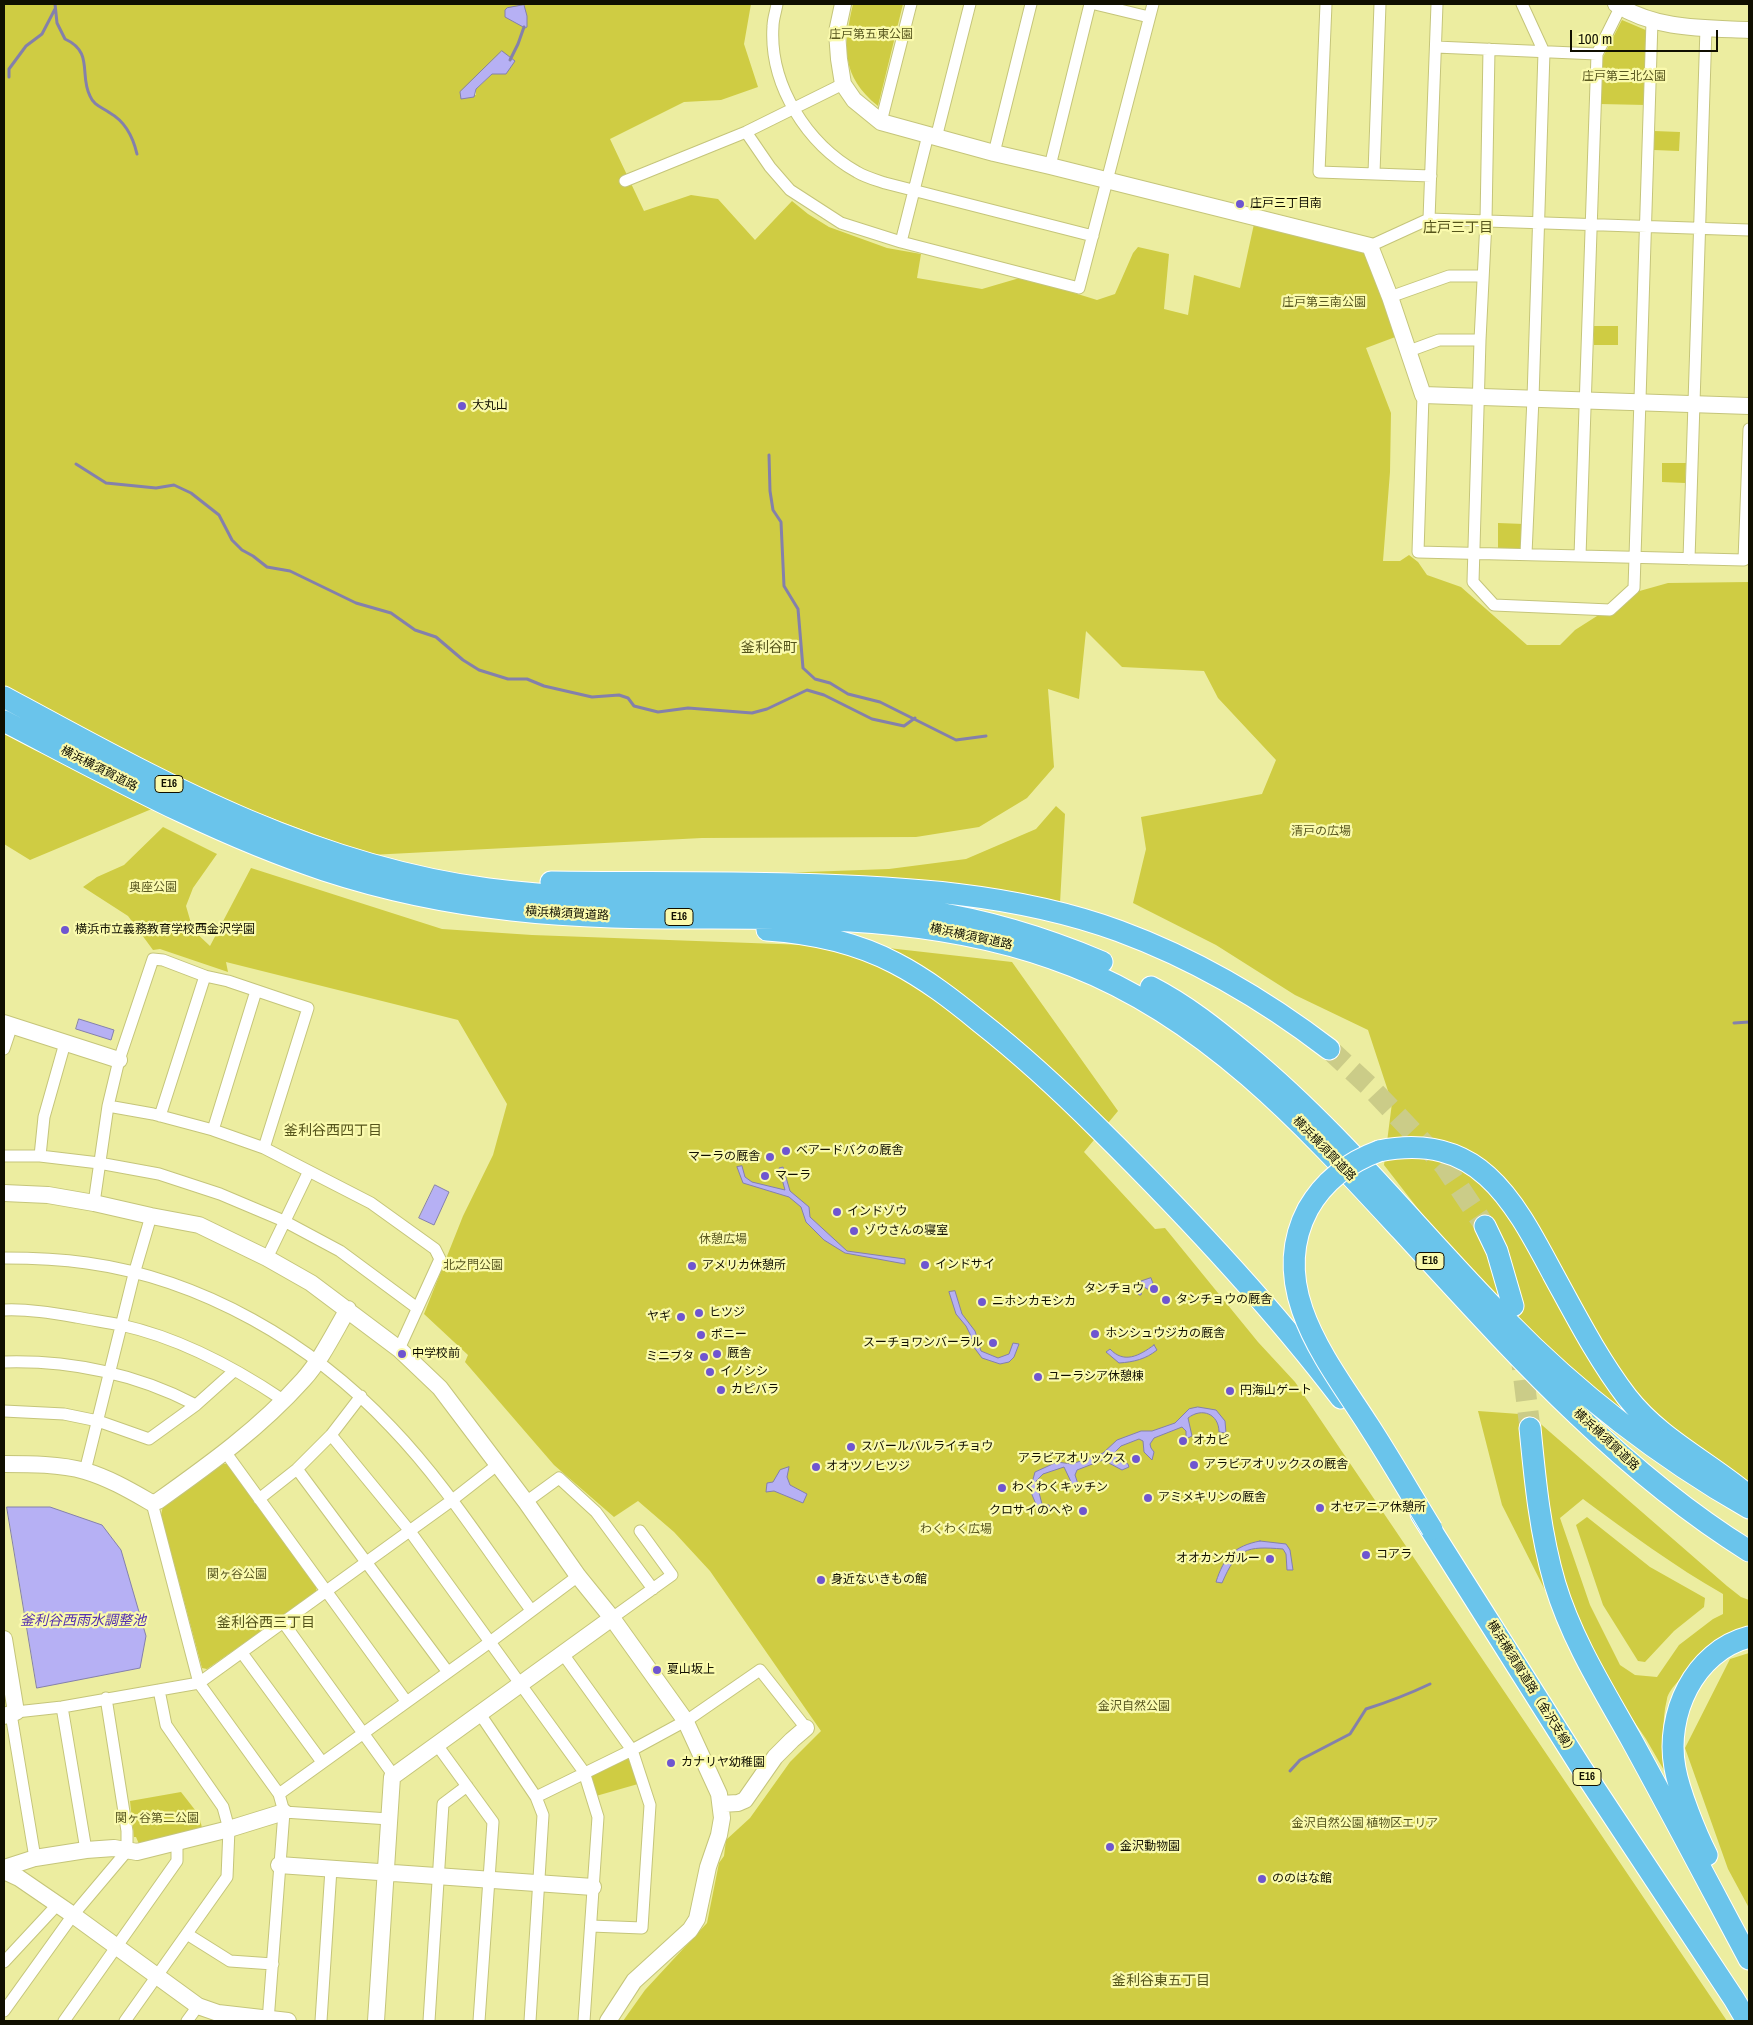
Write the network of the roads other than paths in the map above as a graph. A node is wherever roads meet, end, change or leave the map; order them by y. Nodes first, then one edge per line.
1 (777, 4) edge
2 (843, 4) edge
3 (911, 4) edge
4 (970, 4) edge
5 (1031, 4) edge
6 (1090, 4) edge
7 (1095, 4) edge
8 (1152, 4) edge
9 (1326, 4) edge
10 (1380, 4) edge
11 (1437, 4) edge
12 (1522, 4) edge
13 (1620, 5) edge
14 (1149, 17) junction
15 (1652, 22) junction
16 (1706, 28) junction
17 (1749, 30) edge
18 (1436, 48) junction
19 (1489, 49) junction
20 (1544, 52) junction
21 (1597, 54) junction
22 (843, 84) junction
23 (794, 108) junction
24 (881, 122) junction
25 (746, 132) junction
26 (932, 137) junction
27 (994, 154) junction
28 (1050, 166) junction
29 (1374, 173) junction
30 (1431, 176) junction
31 (625, 181) dead end
32 (1107, 181) junction
33 (915, 190) junction
34 (1429, 219) junction
35 (1486, 221) junction
36 (1538, 223) junction
37 (1592, 224) junction
38 (1646, 226) junction
39 (1700, 228) junction
40 (1749, 230) edge
41 (1093, 236) junction
42 (901, 242) junction
43 (1370, 246) junction
44 (1483, 276) junction
45 (1390, 297) junction
46 (1480, 340) junction
47 (1409, 351) junction
48 (1423, 395) junction
49 (1478, 397) junction
50 (1534, 398) junction
51 (1585, 400) junction
52 (1640, 403) junction
53 (1694, 405) junction
54 (1749, 406) edge
55 (1749, 429) edge
56 (1473, 553) junction
57 (1526, 554) junction
58 (1580, 556) junction
59 (1635, 558) junction
60 (1690, 559) junction
61 (4, 697) edge
62 (4, 721) edge
63 (81, 750) junction
64 (324, 860) junction
65 (355, 861) junction
66 (434, 899) junction
67 (1038, 946) junction
68 (1106, 972) junction
69 (205, 976) junction
70 (256, 991) junction
71 (8, 1024) edge
72 (65, 1043) junction
73 (4, 1049) edge
74 (1329, 1049) tunnel mouth
75 (119, 1060) junction
76 (108, 1106) junction
77 (160, 1116) junction
78 (213, 1130) junction
79 (264, 1148) junction
80 (4, 1156) edge
81 (40, 1156) junction
82 (99, 1163) junction
83 (309, 1170) junction
84 (4, 1193) edge
85 (94, 1202) junction
86 (151, 1216) junction
87 (284, 1221) junction
88 (1485, 1226) tunnel mouth
89 (4, 1258) edge
90 (267, 1258) junction
91 (134, 1274) junction
92 (1513, 1306) dead end
93 (417, 1308) junction
94 (348, 1309) junction
95 (4, 1310) edge
96 (122, 1325) junction
97 (399, 1349) junction
98 (318, 1359) junction
99 (4, 1362) edge
100 (234, 1370) junction
101 (110, 1372) junction
102 (361, 1396) junction
103 (283, 1400) junction
104 (196, 1404) junction
105 (4, 1411) edge
106 (98, 1421) junction
107 (1530, 1428) tunnel mouth
108 (331, 1434) junction
109 (226, 1453) junction
110 (4, 1464) edge
111 (497, 1465) junction
112 (297, 1469) junction
113 (85, 1471) junction
114 (1749, 1495) edge
115 (259, 1499) junction
116 (451, 1501) junction
117 (526, 1502) junction
118 (152, 1503) junction
119 (1749, 1508) edge
120 (1432, 1529) junction
121 (409, 1530) junction
122 (640, 1531) dead end
123 (1749, 1551) edge
124 (367, 1562) junction
125 (578, 1576) junction
126 (653, 1589) junction
127 (325, 1590) junction
128 (531, 1610) junction
129 (612, 1618) junction
130 (284, 1622) junction
131 (1749, 1636) edge
132 (4, 1639) edge
133 (490, 1642) junction
134 (242, 1653) junction
135 (563, 1654) junction
136 (447, 1671) junction
137 (199, 1683) junction
138 (520, 1685) junction
139 (159, 1690) junction
140 (106, 1698) junction
141 (406, 1702) junction
142 (62, 1707) junction
143 (11, 1714) edge
144 (480, 1714) junction
145 (685, 1720) junction
146 (806, 1728) joint
147 (364, 1732) junction
148 (437, 1744) junction
149 (632, 1750) junction
150 (322, 1762) junction
151 (584, 1772) junction
152 (394, 1776) junction
153 (467, 1786) junction
154 (279, 1794) junction
155 (536, 1796) junction
156 (721, 1804) junction
157 (284, 1812) junction
158 (389, 1819) junction
159 (229, 1829) junction
160 (177, 1843) junction
161 (86, 1850) junction
162 (128, 1851) junction
163 (35, 1858) junction
164 (279, 1865) junction
165 (4, 1869) edge
166 (331, 1869) junction
167 (385, 1873) junction
168 (439, 1876) junction
169 (489, 1879) junction
170 (540, 1883) junction
171 (594, 1886) junction
172 (57, 1905) junction
173 (73, 1915) junction
174 (592, 1926) junction
175 (187, 1934) junction
176 (1749, 1934) edge
177 (117, 1947) junction
178 (1749, 1959) edge
179 (4, 1962) edge
180 (273, 1964) junction
181 (157, 1976) junction
182 (198, 2006) junction
183 (4, 2011) edge
184 (261, 2020) edge
185 (64, 2021) edge
186 (125, 2021) edge
187 (187, 2021) edge
188 (288, 2021) edge
189 (320, 2021) edge
190 (376, 2021) edge
191 (429, 2021) edge
192 (480, 2021) edge
193 (530, 2021) edge
194 (584, 2021) edge
195 (608, 2021) edge
196 (1747, 2021) edge

1 - 23 street
2 - 22 street
3 - 24 street
4 - 26 street
5 - 27 street
6 - 28 street
7 - 14 street
8 - 14 street
9 - 29 street
10 - 29 street
11 - 18 street
12 - 20 street
13 - 15 street
13 - 21 street
14 - 32 street
15 - 16 street
15 - 38 street
16 - 17 street
16 - 39 street
18 - 19 street
18 - 30 street
19 - 20 street
19 - 35 street
20 - 21 street
20 - 36 street
21 - 37 street
22 - 23 street
22 - 24 street
23 - 25 street
23 - 33 street
24 - 26 street
25 - 31 street
25 - 42 street
26 - 27 street
26 - 33 street
27 - 28 street
28 - 32 street
29 - 30 street
30 - 34 street
32 - 41 street
32 - 43 street
33 - 41 street
33 - 42 street
34 - 35 street
34 - 43 street
35 - 36 street
35 - 44 street
36 - 37 street
36 - 50 street
37 - 38 street
37 - 51 street
38 - 39 street
38 - 52 street
39 - 40 street
39 - 53 street
41 - 42 street
43 - 45 street
44 - 45 street
44 - 46 street
45 - 47 street
46 - 47 street
46 - 49 street
47 - 48 street
48 - 49 street
48 - 56 street
49 - 50 street
49 - 56 street
50 - 51 street
50 - 57 street
51 - 52 street
51 - 58 street
52 - 53 street
52 - 59 street
53 - 54 street
53 - 60 street
55 - 60 street
56 - 57 street
56 - 59 street
57 - 58 street
58 - 59 street
59 - 60 street
61 - 63 highway, 横浜横須賀道路 / E16
62 - 63 highway, 横浜横須賀道路 / E16
63 - 64 highway, 横浜横須賀道路 / E16
64 - 65 highway, 横浜横須賀道路 / E16
64 - 66 highway, 横浜横須賀道路 / E16
65 - 67 highway, 横浜横須賀道路 / E16
65 - 74 highway, E16
66 - 67 highway, 横浜横須賀道路 / E16
66 - 120 highway, E16, bridge
67 - 68 highway, 横浜横須賀道路 / E16
68 - 119 highway, 横浜横須賀道路 / E16
68 - 123 highway, 横浜横須賀道路 / E16
69 - 70 street
69 - 75 street
69 - 77 street
70 - 78 street
70 - 79 street
71 - 72 street
71 - 73 street
72 - 75 street
72 - 81 street
75 - 76 street
76 - 77 street
76 - 82 street
77 - 78 street
78 - 79 street
79 - 83 street
80 - 81 street
81 - 82 street
82 - 85 street
82 - 87 street
83 - 87 street
83 - 93 street
84 - 85 street
85 - 86 street
86 - 90 street
86 - 91 street
87 - 90 street
87 - 93 street
88 - 92 highway
89 - 91 street
90 - 94 street
91 - 96 street
91 - 98 street
93 - 97 street
94 - 97 street
94 - 98 street
95 - 96 street
96 - 100 street
96 - 101 street
97 - 111 street
98 - 102 street
98 - 103 street
99 - 101 street
100 - 103 street
100 - 104 street
101 - 104 street
101 - 106 street
102 - 108 street
102 - 116 street
103 - 109 street
104 - 106 street
105 - 106 street
106 - 113 street
107 - 178 highway
108 - 112 street
108 - 121 street
109 - 115 street
109 - 118 street
110 - 113 street
111 - 116 street
111 - 117 street
112 - 115 street
112 - 124 street
113 - 118 street
114 - 120 highway, E16, bridge
115 - 127 street
116 - 121 street
116 - 128 street
117 - 125 street
117 - 126 street
118 - 137 street
120 - 196 highway, 横浜横須賀道路（金沢支線） / E16
121 - 124 street
121 - 133 street
122 - 126 street
124 - 127 street
124 - 136 street
125 - 128 street
125 - 129 street
126 - 129 street
127 - 130 street
127 - 141 street
128 - 133 street
129 - 135 street
129 - 145 street
130 - 134 street
130 - 147 street
131 - 176 highway
132 - 143 street
133 - 136 street
133 - 138 street
134 - 137 street
134 - 150 street
135 - 138 street
135 - 149 street
136 - 141 street
137 - 139 street
137 - 154 street
138 - 144 street
138 - 151 street
139 - 140 street
139 - 159 street
140 - 142 street
140 - 162 street
141 - 147 street
142 - 143 street
142 - 161 street
143 - 163 street
144 - 148 street
144 - 155 street
145 - 146 street
145 - 149 street
145 - 156 street
146 - 156 street
147 - 150 street
147 - 152 street
148 - 152 street
148 - 153 street
149 - 151 street
149 - 174 street
150 - 154 street
151 - 155 street
151 - 171 street
152 - 158 street
153 - 168 street
153 - 169 street
154 - 157 street
155 - 170 street
156 - 195 street
157 - 158 street
157 - 159 street
157 - 164 street
158 - 167 street
159 - 160 street
159 - 175 street
160 - 162 street
160 - 177 street
161 - 162 street
161 - 163 street
162 - 173 street
163 - 165 street
164 - 166 street
164 - 180 street
165 - 172 street
166 - 167 street
166 - 189 street
167 - 168 street
167 - 190 street
168 - 169 street
168 - 191 street
169 - 170 street
169 - 192 street
170 - 171 street
170 - 193 street
171 - 174 street
172 - 173 street
172 - 179 street
173 - 177 street
173 - 183 street
174 - 194 street
175 - 180 street
175 - 181 street
177 - 181 street
177 - 185 street
180 - 184 street
181 - 182 street
181 - 186 street
182 - 184 street
182 - 187 street
184 - 188 street

